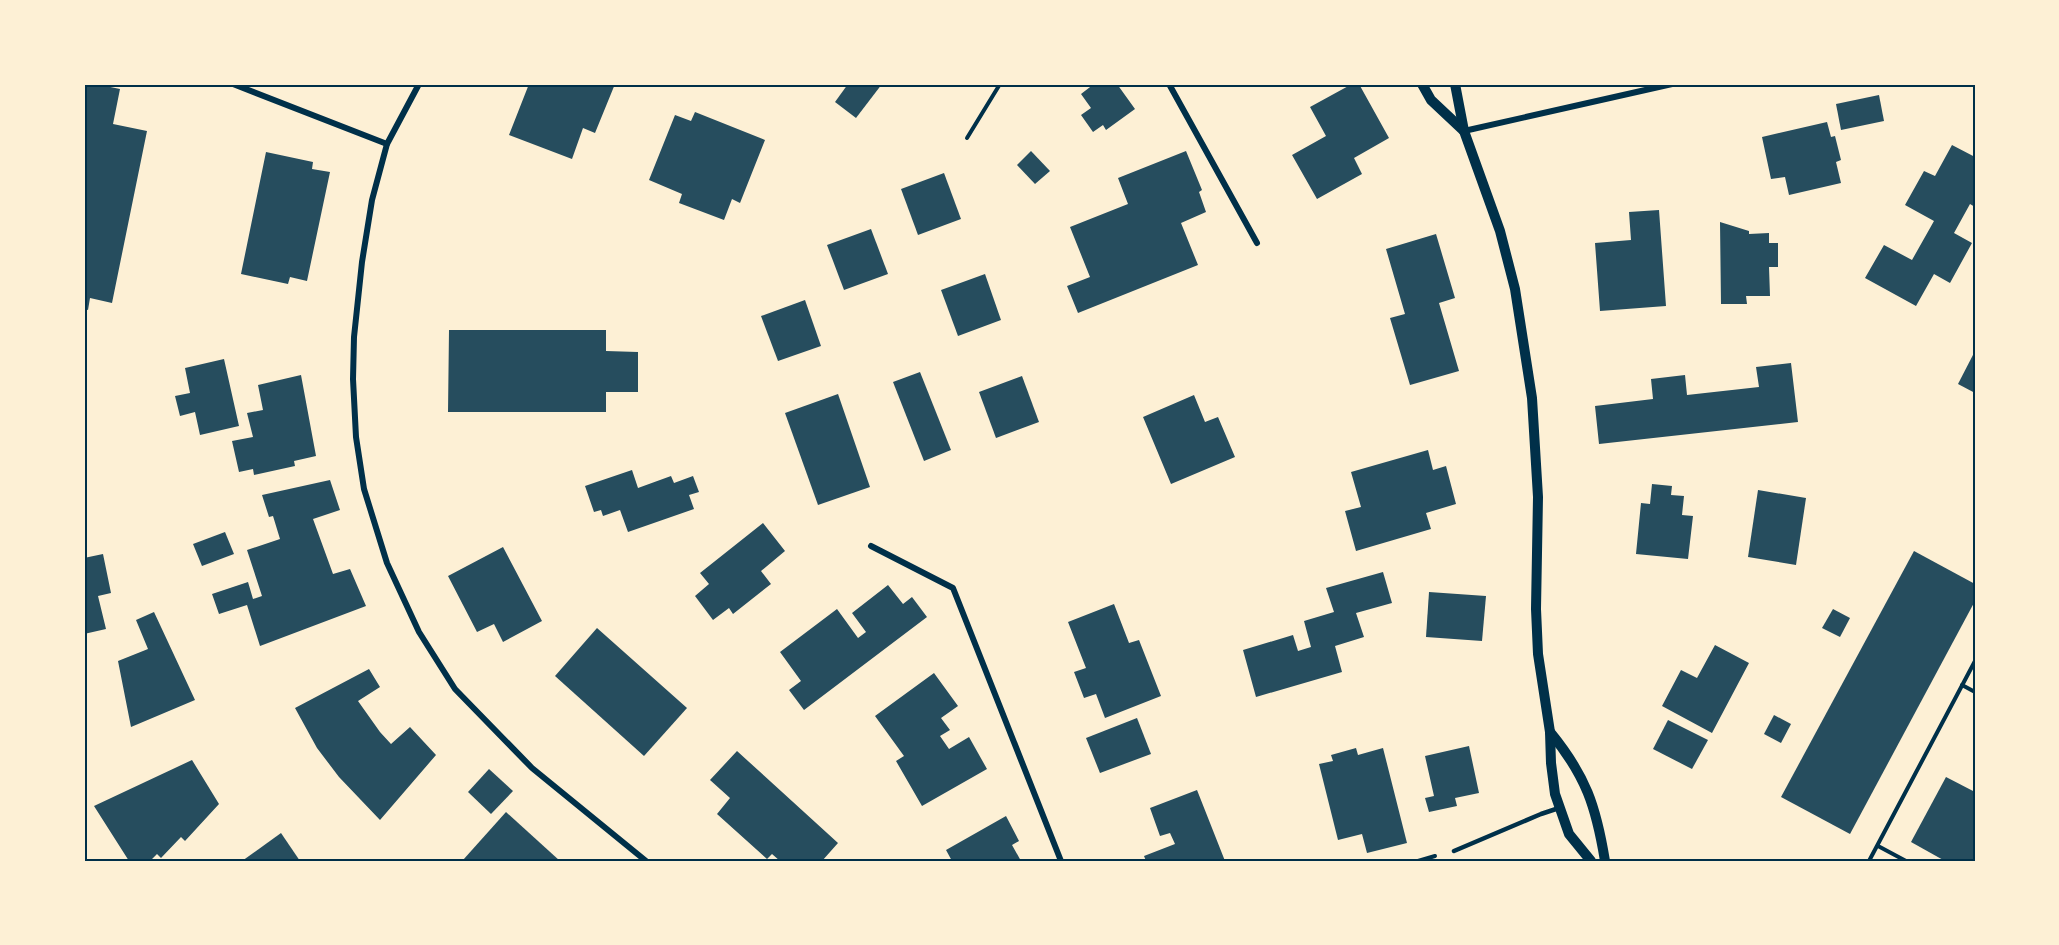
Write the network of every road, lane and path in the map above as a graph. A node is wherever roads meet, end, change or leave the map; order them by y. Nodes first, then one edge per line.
1 (233, 84) edge
2 (419, 84) edge
3 (1000, 84) edge
4 (1168, 84) edge
5 (1422, 84) edge
6 (1455, 84) edge
7 (1672, 84) edge
8 (1464, 131) junction
9 (967, 138) dead end
10 (387, 144) junction
11 (1257, 243) dead end
12 (871, 546) dead end
13 (1975, 661) edge
14 (1962, 685) junction
15 (1975, 692) edge
16 (1550, 732) junction
17 (1559, 808) junction
18 (1878, 846) junction
19 (1454, 851) dead end
20 (646, 861) edge
21 (1061, 861) edge
22 (1591, 861) edge
23 (1605, 861) edge
24 (1869, 861) edge
25 (1906, 861) edge

1 - 10 street
2 - 10 street
3 - 9 path
4 - 11 street
5 - 8 street
6 - 8 street
7 - 8 street
8 - 16 street
10 - 20 street
12 - 21 street
13 - 14 path
14 - 15 path
14 - 18 path
16 - 17 street
16 - 23 street
17 - 19 lane
17 - 22 street
18 - 24 path
18 - 25 path

